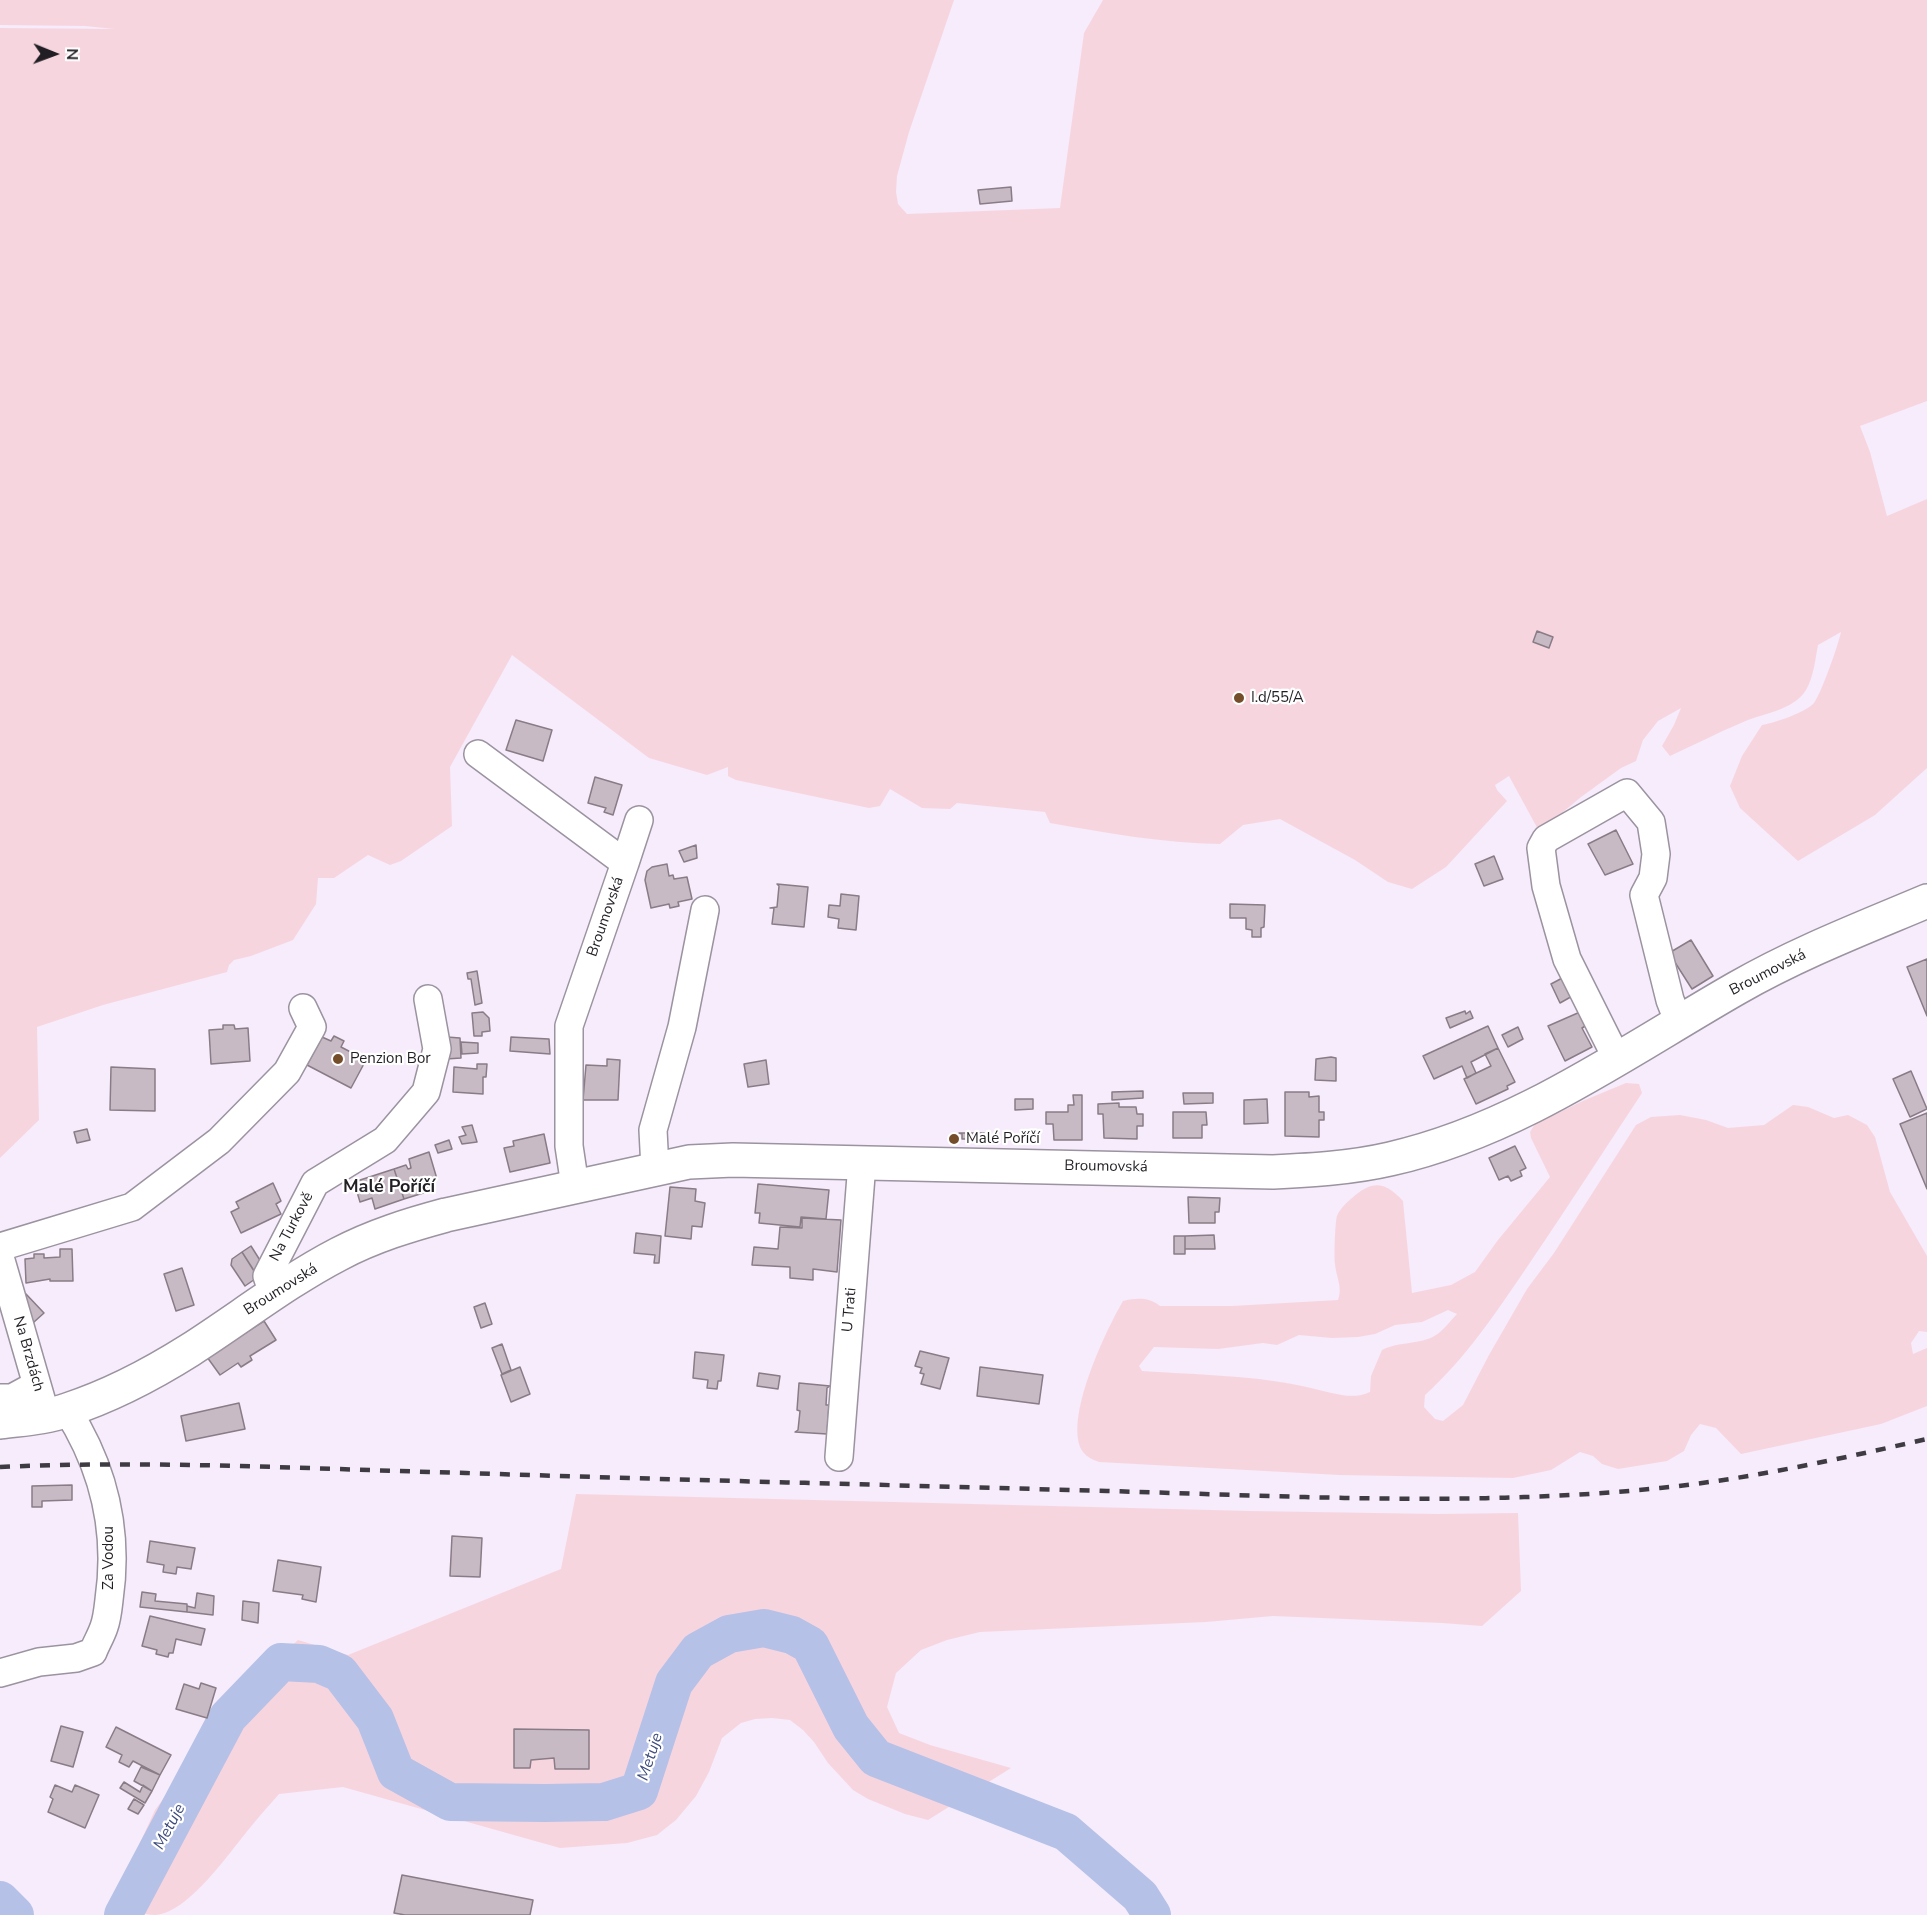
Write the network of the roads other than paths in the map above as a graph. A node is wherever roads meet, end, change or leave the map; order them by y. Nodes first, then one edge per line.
1 (478, 754) dead end
2 (639, 820) dead end
3 (625, 863) junction
4 (1927, 901) edge
5 (705, 910) dead end
6 (428, 999) dead end
7 (303, 1008) dead end
8 (1679, 1023) junction
9 (1617, 1060) junction
10 (862, 1163) junction
11 (655, 1169) junction
12 (575, 1186) junction
13 (0, 1247) edge
14 (0, 1257) edge
15 (273, 1294) junction
16 (36, 1384) junction
17 (0, 1398) edge
18 (57, 1413) junction
19 (0, 1422) edge
20 (839, 1456) dead end
21 (0, 1673) edge

1 - 3 street, Broumovská
2 - 3 street
3 - 12 street, Broumovská
4 - 8 main road, Broumovská
5 - 11 street
6 - 15 street, Na Turkově
7 - 13 street
8 - 9 main road, Broumovská
8 - 9 street
9 - 10 main road, Broumovská
10 - 11 main road, Broumovská
10 - 20 street, U Trati
11 - 12 main road, Broumovská
12 - 15 main road, Broumovská
14 - 16 street, Na Brzdách
15 - 18 main road, Broumovská
16 - 17 street
16 - 18 street, Na Brzdách
18 - 19 main road, Broumovská
18 - 21 street, Za Vodou

